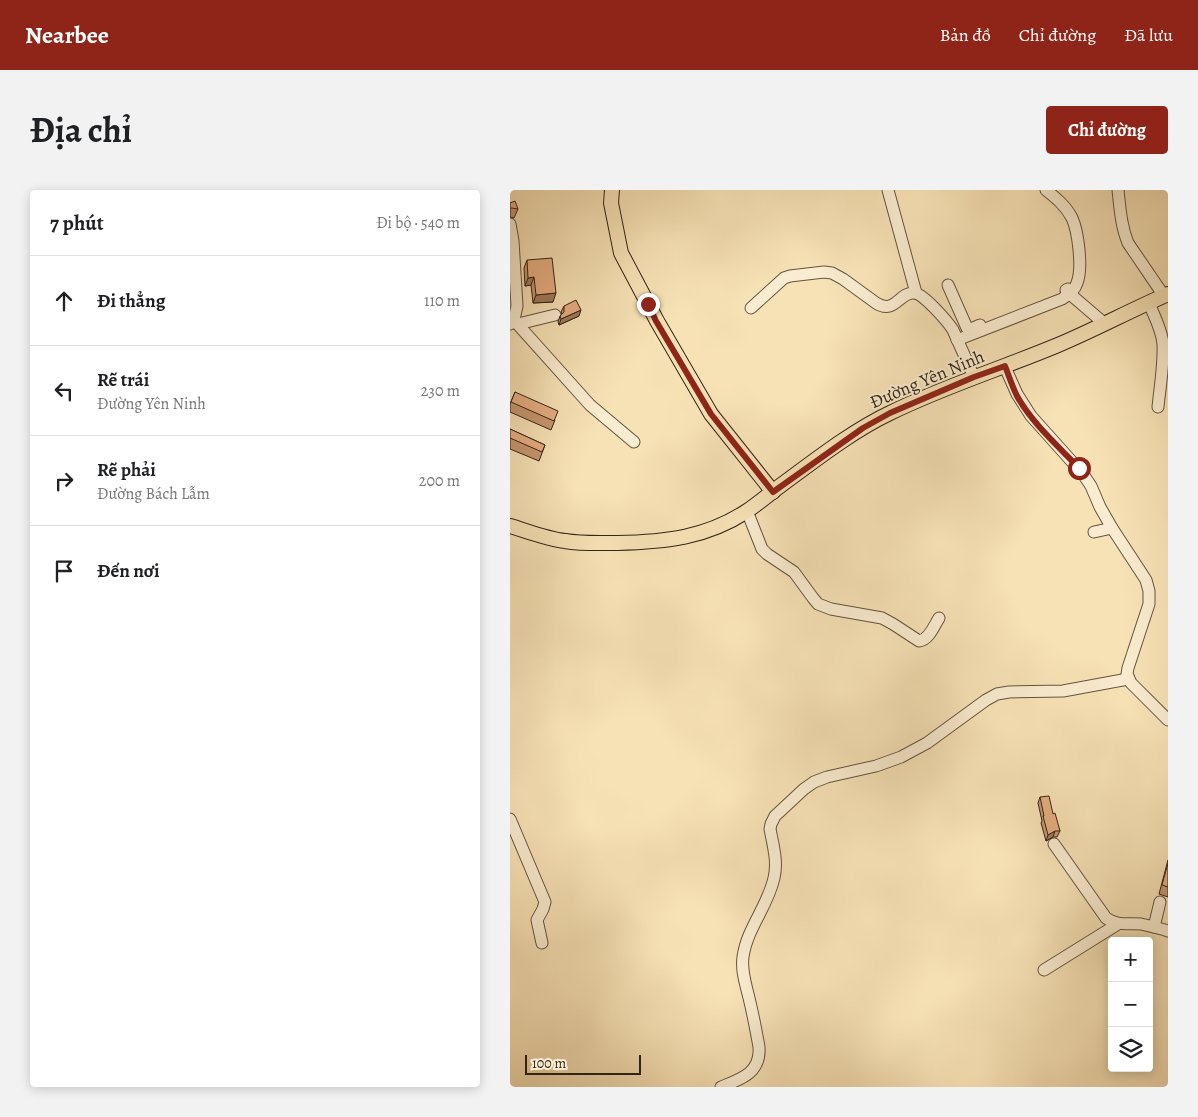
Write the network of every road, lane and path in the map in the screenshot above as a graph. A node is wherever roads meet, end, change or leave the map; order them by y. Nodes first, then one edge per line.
1 (612, 190) edge
2 (888, 190) edge
3 (1046, 190) edge
4 (1118, 190) edge
5 (510, 224) edge
6 (1091, 260) dead end
7 (1079, 262) junction
8 (948, 285) dead end
9 (916, 293) junction
10 (1070, 294) junction
11 (1166, 295) edge
12 (1149, 303) junction
13 (750, 308) dead end
14 (554, 315) dead end
15 (513, 322) edge
16 (1105, 324) junction
17 (957, 340) junction
18 (1005, 366) junction
19 (974, 377) junction
20 (1158, 407) dead end
21 (634, 442) dead end
22 (773, 492) junction
23 (747, 511) junction
24 (510, 526) edge
25 (1112, 528) junction
26 (1094, 532) dead end
27 (939, 618) dead end
28 (1128, 679) junction
29 (1168, 720) edge
30 (510, 819) edge
31 (1054, 844) dead end
32 (1160, 902) dead end
33 (1118, 924) junction
34 (1154, 927) junction
35 (1168, 931) edge
36 (542, 943) dead end
37 (1044, 970) dead end
38 (721, 1087) edge

1 - 22 main road
2 - 9 street
3 - 7 street
4 - 11 street
5 - 15 street
6 - 7 street
7 - 10 street
8 - 10 street
9 - 13 street
9 - 17 street
10 - 16 street
10 - 17 street
11 - 12 main road, Đường Yên Ninh
12 - 16 main road, Đường Yên Ninh
12 - 20 street
14 - 15 street
15 - 21 street
16 - 18 main road, Đường Yên Ninh
17 - 19 street
18 - 19 main road, Đường Yên Ninh
18 - 25 street
19 - 22 main road, Đường Yên Ninh
22 - 23 main road, Đường Yên Ninh
23 - 24 main road, Đường Yên Ninh
23 - 27 street
25 - 26 street
25 - 28 street
28 - 29 street
28 - 38 street
30 - 36 street
31 - 33 street
32 - 34 street
33 - 34 street
33 - 37 street
34 - 35 street

